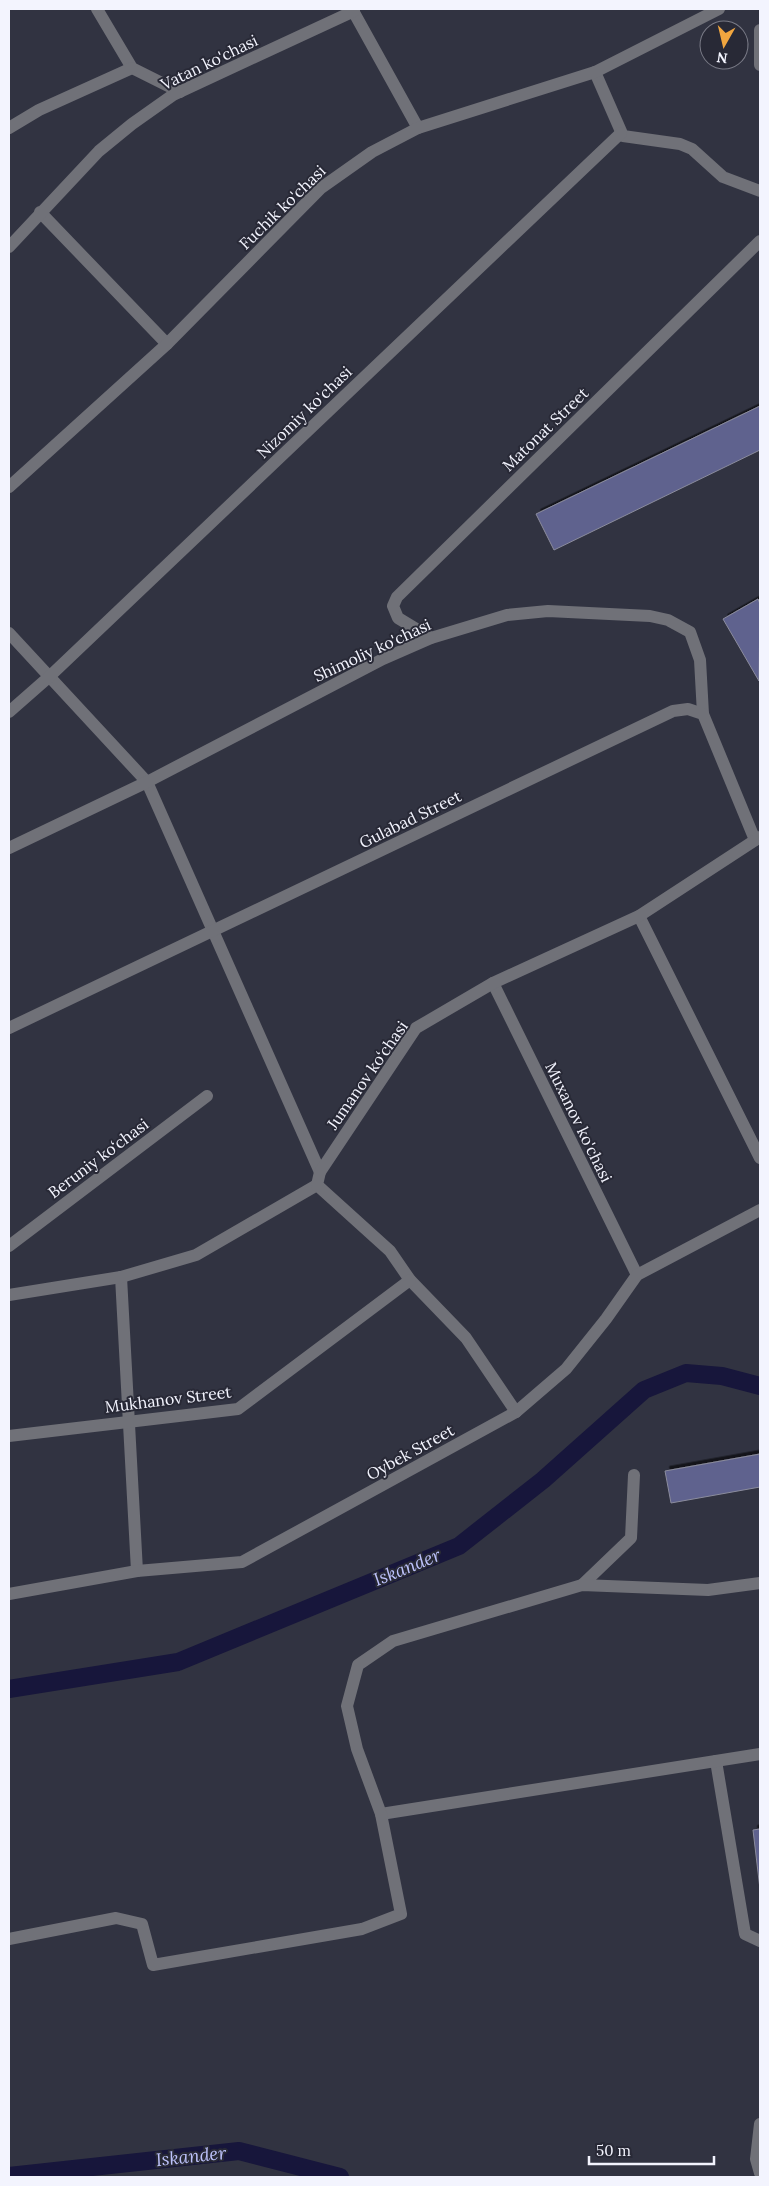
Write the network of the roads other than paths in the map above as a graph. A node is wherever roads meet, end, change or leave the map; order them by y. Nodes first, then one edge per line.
1 (97, 9) edge
2 (719, 9) edge
3 (353, 10) edge
4 (760, 30) edge
5 (760, 65) edge
6 (132, 68) junction
7 (595, 72) junction
8 (180, 92) junction
9 (9, 128) edge
10 (418, 128) junction
11 (621, 133) junction
12 (760, 191) edge
13 (40, 212) junction
14 (760, 241) edge
15 (9, 247) edge
16 (167, 344) junction
17 (9, 487) edge
18 (9, 633) edge
19 (431, 638) junction
20 (50, 676) junction
21 (9, 712) edge
22 (703, 714) junction
23 (147, 782) junction
24 (757, 839) edge
25 (9, 848) edge
26 (639, 916) junction
27 (214, 931) junction
28 (493, 983) junction
29 (9, 1028) edge
30 (207, 1096) dead end
31 (760, 1158) edge
32 (320, 1172) junction
33 (317, 1185) junction
34 (760, 1210) edge
35 (9, 1246) edge
36 (637, 1275) junction
37 (121, 1277) junction
38 (410, 1280) junction
39 (9, 1295) edge
40 (516, 1412) junction
41 (128, 1421) junction
42 (9, 1436) edge
43 (634, 1475) dead end
44 (137, 1571) junction
45 (760, 1583) edge
46 (582, 1585) junction
47 (9, 1594) edge
48 (760, 1754) edge
49 (716, 1761) junction
50 (381, 1814) junction
51 (9, 1938) edge
52 (760, 1941) edge
53 (760, 2124) edge
54 (760, 2173) edge

1 - 6 street
2 - 7 street, Fuchik ko'chasi
3 - 8 street, Vatan ko'chasi
3 - 10 street, Vatan ko'chasi
4 - 5 street
6 - 8 street
6 - 9 street
7 - 10 street, Fuchik ko'chasi
7 - 11 street
8 - 13 street, Vatan ko'chasi
10 - 16 street, Fuchik ko'chasi
11 - 12 street
11 - 20 street, Nizomiy ko'chasi
13 - 15 street, Vatan ko'chasi
13 - 16 street
14 - 19 street, Matonat Street
16 - 17 street, Fuchik ko'chasi
18 - 20 street, Jumanov ko‘chasi
19 - 22 street, Shimoliy ko'chasi
19 - 23 street, Shimoliy ko'chasi
20 - 21 street, Nizomiy ko'chasi
20 - 23 street, Jumanov ko‘chasi
22 - 24 street
22 - 27 street, Gulabad Street
23 - 25 street, Shimoliy ko'chasi
23 - 27 street, Jumanov ko‘chasi
24 - 26 street, Jumanov ko‘chasi
26 - 28 street, Jumanov ko‘chasi
26 - 31 street
27 - 29 street, Gulabad Street
27 - 32 street, Jumanov ko‘chasi
28 - 32 street, Jumanov ko‘chasi
28 - 36 street, Muxanov ko'chasi
30 - 35 street, Beruniy ko‘chasi
32 - 33 street
33 - 37 street
33 - 38 street
34 - 36 street, Oybek Street
36 - 40 street, Oybek Street
37 - 39 street
37 - 41 street
38 - 40 street
38 - 41 street, Mukhanov Street
40 - 44 street, Oybek Street
41 - 42 street, Mukhanov Street
41 - 44 street
43 - 46 street
44 - 47 street, Oybek Street
45 - 46 street
46 - 50 street
48 - 49 street
49 - 50 street
49 - 52 street
50 - 51 street
53 - 54 street

